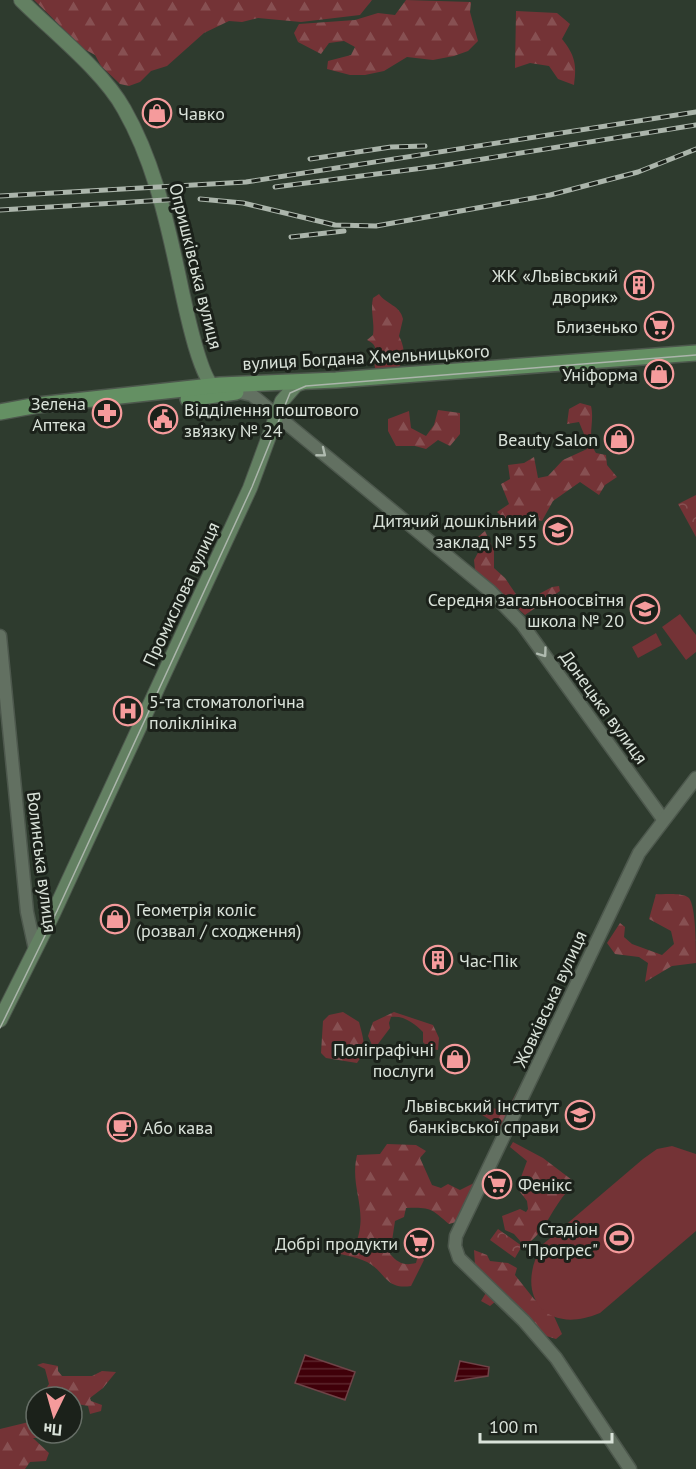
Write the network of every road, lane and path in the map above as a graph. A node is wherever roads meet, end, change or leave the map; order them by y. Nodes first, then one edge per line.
1 (21, 0) edge
2 (696, 353) edge
3 (299, 384) junction
4 (210, 386) junction
5 (234, 393) junction
6 (111, 397) junction
7 (0, 404) edge
8 (38, 405) junction
9 (0, 412) edge
10 (276, 416) junction
11 (0, 636) edge
12 (696, 778) edge
13 (663, 819) junction
14 (35, 949) junction
15 (0, 1020) edge
16 (630, 1469) edge

1 - 4 main road, Опришківська вулиця
2 - 3 main road, вулиця Богдана Хмельницького
3 - 4 main road, вулиця Богдана Хмельницького
3 - 5 main road
3 - 10 main road, Промислова вулиця
4 - 5 main road
4 - 6 main road, вулиця Богдана Хмельницького
5 - 6 main road
5 - 10 street, Донецька вулиця
6 - 8 main road, вулиця Богдана Хмельницького
7 - 8 main road, вулиця Богдана Хмельницького
8 - 9 main road, вулиця Богдана Хмельницького
10 -> 13 street, Донецька вулиця
10 - 14 main road, Промислова вулиця
11 - 14 street, Волинська вулиця
12 - 13 street, Жовківська вулиця
13 - 16 street, Жовківська вулиця
14 - 15 main road, Промислова вулиця

